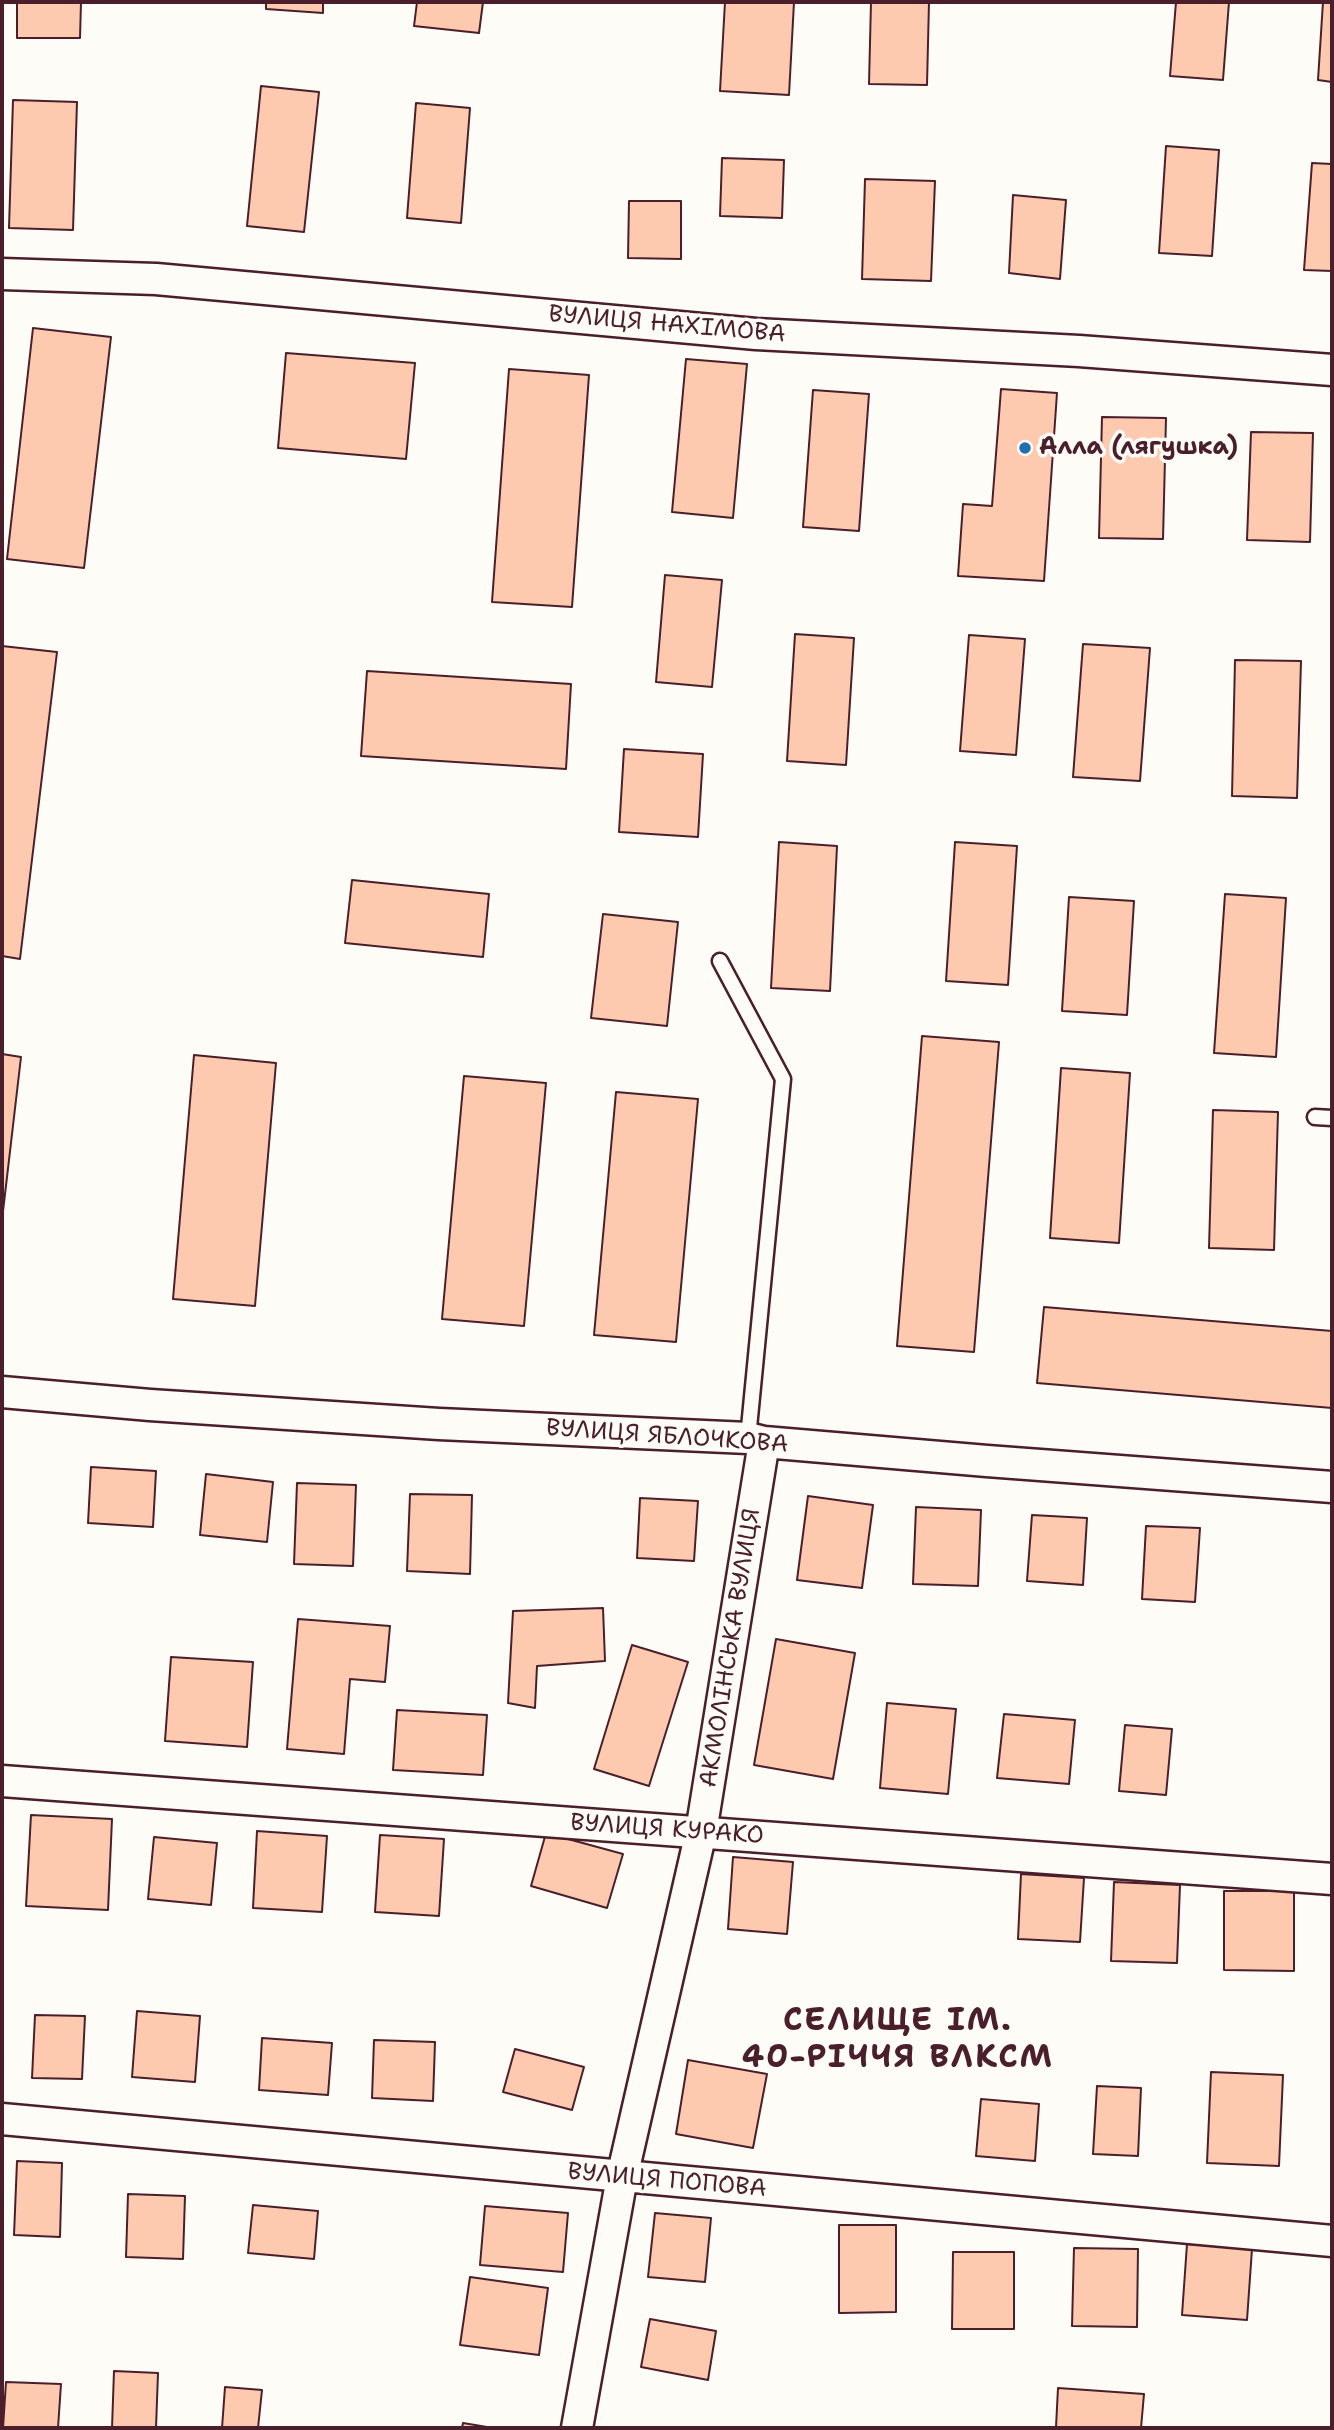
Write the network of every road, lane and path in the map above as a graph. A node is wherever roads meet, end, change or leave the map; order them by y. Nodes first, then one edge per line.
1 (2, 274) edge
2 (1332, 370) edge
3 (720, 961) dead end
4 (1315, 1117) dead end
5 (1332, 1118) edge
6 (2, 1392) edge
7 (756, 1440) junction
8 (1332, 1486) edge
9 (2, 1781) edge
10 (701, 1832) junction
11 (1332, 1879) edge
12 (2, 2119) edge
13 (622, 2177) junction
14 (1332, 2241) edge
15 (578, 2428) edge

1 - 2 street, ВУЛИЦЯ НАХІМОВА
3 - 7 lane
4 - 5 lane
6 - 7 street, ВУЛИЦЯ ЯБЛОЧКОВА
7 - 8 street, ВУЛИЦЯ ЯБЛОЧКОВА
7 - 10 street, АКМОЛІНСЬКА ВУЛИЦЯ
9 - 10 street, ВУЛИЦЯ КУРАКО
10 - 11 street, ВУЛИЦЯ КУРАКО
10 - 13 street, АКМОЛІНСЬКА ВУЛИЦЯ
12 - 13 street, ВУЛИЦЯ ПОПОВА
13 - 14 street, ВУЛИЦЯ ПОПОВА
13 - 15 street, АКМОЛІНСЬКА ВУЛИЦЯ

